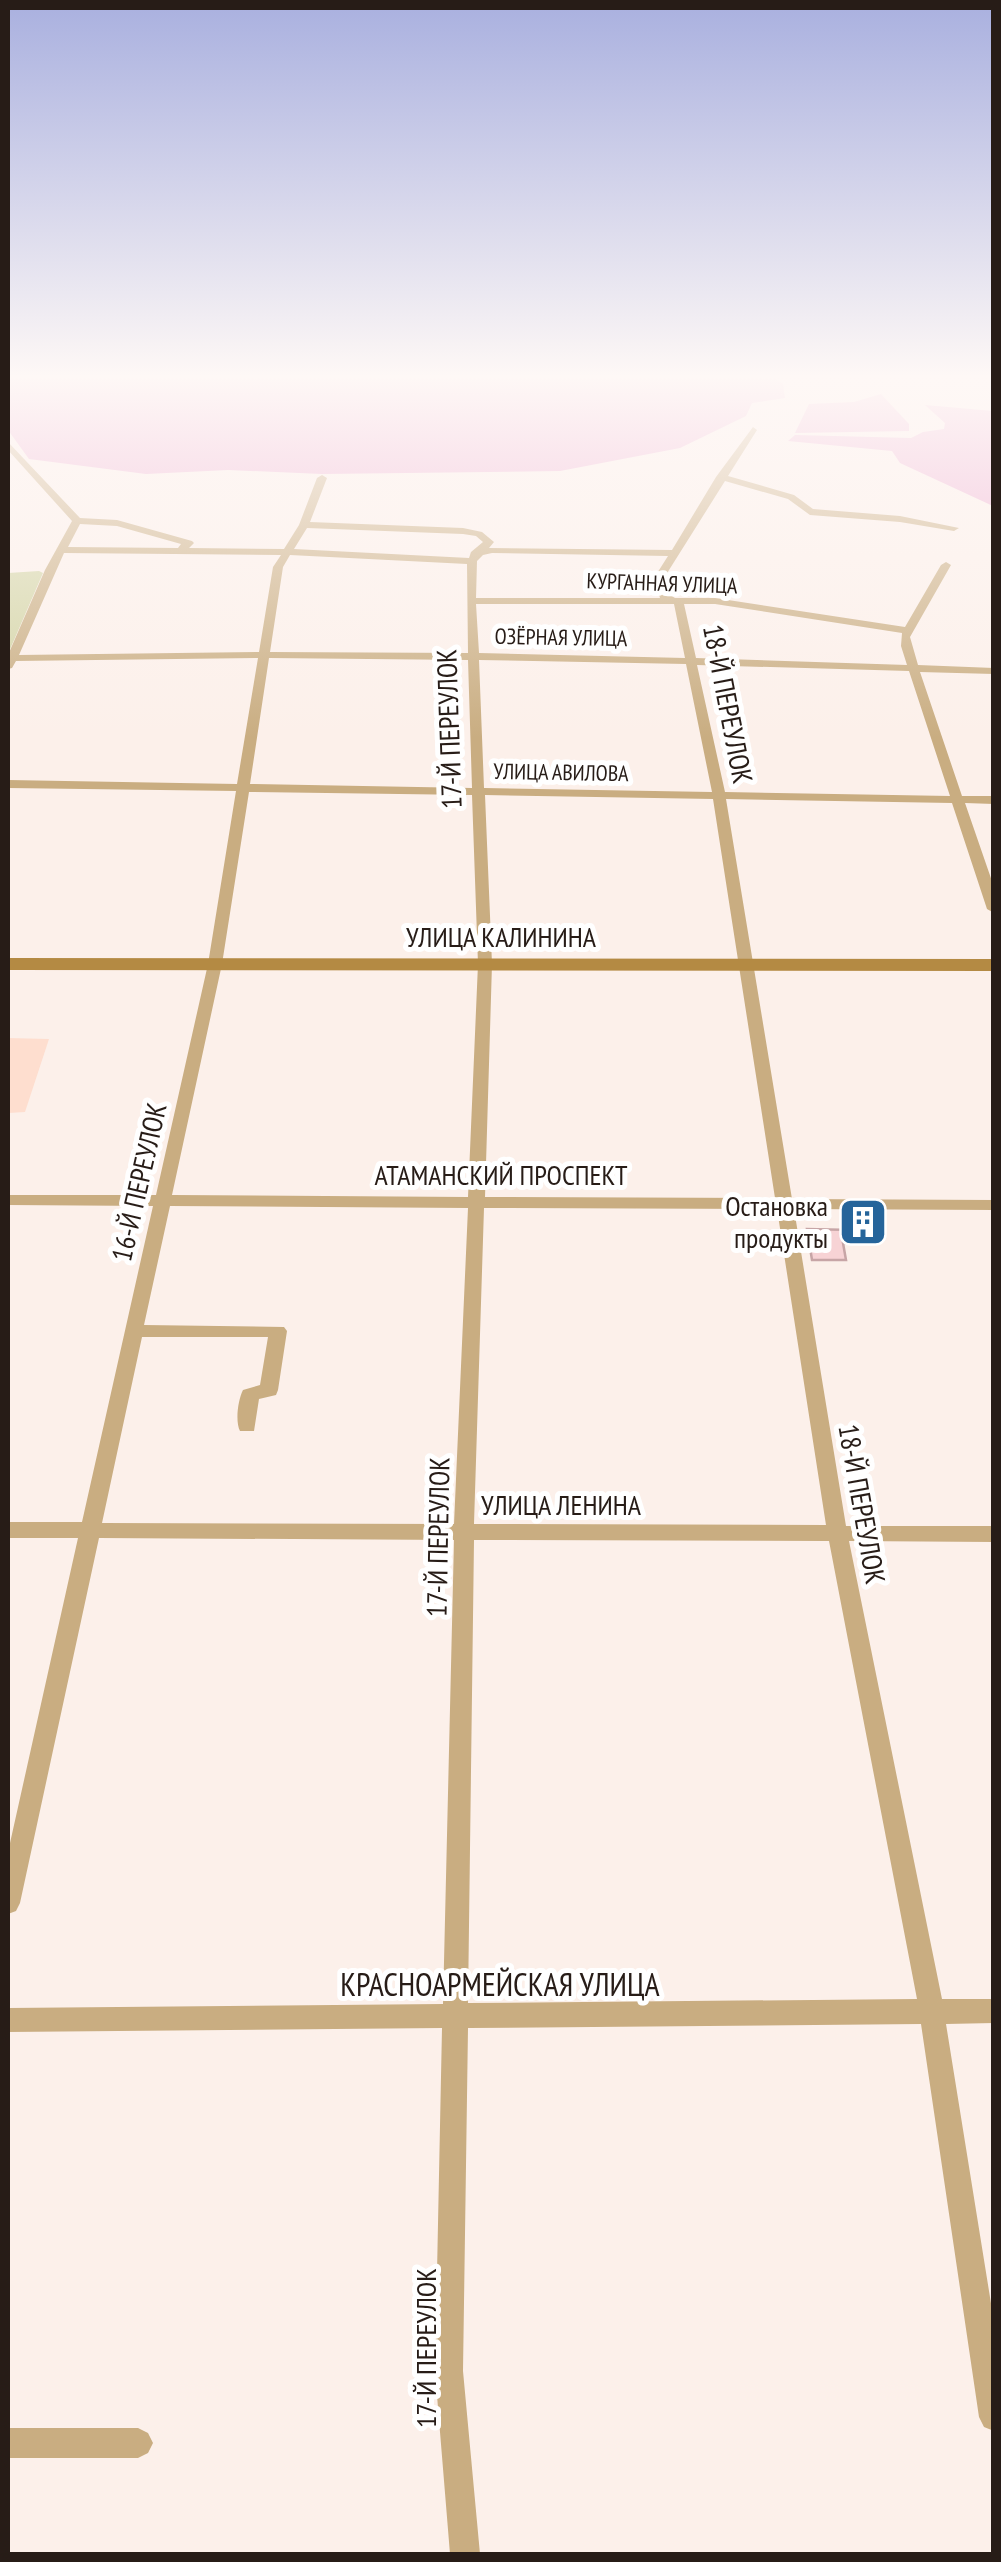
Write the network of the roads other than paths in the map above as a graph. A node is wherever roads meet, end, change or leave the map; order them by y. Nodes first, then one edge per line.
1 (57, 499) edge
2 (314, 499) edge
3 (708, 499) edge
4 (792, 499) edge
5 (77, 521) junction
6 (304, 524) junction
7 (954, 528) dead end
8 (475, 549) junction
9 (63, 550) junction
10 (178, 550) junction
11 (676, 553) junction
12 (284, 554) junction
13 (946, 564) dead end
14 (675, 600) junction
15 (471, 601) junction
16 (910, 631) junction
17 (263, 654) junction
18 (474, 656) junction
19 (693, 660) junction
20 (9, 661) edge
21 (911, 668) junction
22 (994, 672) edge
23 (8, 784) edge
24 (243, 787) junction
25 (479, 790) junction
26 (719, 795) junction
27 (956, 800) junction
28 (994, 800) edge
29 (994, 908) edge
30 (8, 964) edge
31 (216, 964) junction
32 (485, 964) junction
33 (747, 964) junction
34 (994, 965) edge
35 (8, 1200) edge
36 (161, 1200) junction
37 (478, 1202) junction
38 (787, 1204) junction
39 (994, 1205) edge
40 (134, 1331) junction
41 (247, 1426) dead end
42 (8, 1530) edge
43 (91, 1530) junction
44 (464, 1532) junction
45 (838, 1533) junction
46 (994, 1534) edge
47 (8, 1903) edge
48 (994, 2012) edge
49 (932, 2014) junction
50 (458, 2019) junction
51 (8, 2020) edge
52 (994, 2417) edge
53 (8, 2443) edge
54 (138, 2443) dead end
55 (465, 2554) edge

1 - 5 street
2 - 6 street, 16-Й ПЕРЕУЛОК
3 - 11 street, 18-Й ПЕРЕУЛОК
4 - 7 street
5 - 9 street
5 - 10 street
6 - 8 street
6 - 12 street, 16-Й ПЕРЕУЛОК
8 - 11 street
8 - 12 street
8 - 15 street, 17-Й ПЕРЕУЛОК
9 - 10 street
9 - 20 street
10 - 12 street
11 - 14 street, 18-Й ПЕРЕУЛОК
12 - 17 street, 16-Й ПЕРЕУЛОК
13 - 16 street
14 - 15 street, КУРГАННАЯ УЛИЦА
14 - 16 street, КУРГАННАЯ УЛИЦА
14 - 19 street, 18-Й ПЕРЕУЛОК
15 - 18 street, 17-Й ПЕРЕУЛОК
16 - 21 street
17 - 18 street, ОЗЁРНАЯ УЛИЦА
17 - 20 street, ОЗЁРНАЯ УЛИЦА
17 - 24 street, 16-Й ПЕРЕУЛОК
18 - 19 street, ОЗЁРНАЯ УЛИЦА
18 - 25 street, 17-Й ПЕРЕУЛОК
19 - 21 street, ОЗЁРНАЯ УЛИЦА
19 - 26 street, 18-Й ПЕРЕУЛОК
21 - 22 street, ОЗЁРНАЯ УЛИЦА
21 - 27 street
23 - 24 street, УЛИЦА АВИЛОВА
24 - 25 street, УЛИЦА АВИЛОВА
24 - 31 street, 16-Й ПЕРЕУЛОК
25 - 26 street, УЛИЦА АВИЛОВА
25 - 32 street, 17-Й ПЕРЕУЛОК
26 - 27 street, УЛИЦА АВИЛОВА
26 - 33 street, 18-Й ПЕРЕУЛОК
27 - 28 street, УЛИЦА АВИЛОВА
27 - 29 street
30 - 31 main road, УЛИЦА КАЛИНИНА
31 - 32 main road, УЛИЦА КАЛИНИНА
31 - 36 street, 16-Й ПЕРЕУЛОК
32 - 33 main road, УЛИЦА КАЛИНИНА
32 - 37 street, 17-Й ПЕРЕУЛОК
33 - 34 main road, УЛИЦА КАЛИНИНА
33 - 38 street, 18-Й ПЕРЕУЛОК
35 - 36 street, АТАМАНСКИЙ ПРОСПЕКТ
36 - 37 street, АТАМАНСКИЙ ПРОСПЕКТ
36 - 40 street, 16-Й ПЕРЕУЛОК
37 - 38 street, АТАМАНСКИЙ ПРОСПЕКТ
37 - 44 street, 17-Й ПЕРЕУЛОК
38 - 39 street, АТАМАНСКИЙ ПРОСПЕКТ
38 - 45 street, 18-Й ПЕРЕУЛОК
40 - 41 street
40 - 43 street, 16-Й ПЕРЕУЛОК
42 - 43 street, УЛИЦА ЛЕНИНА
43 - 44 street, УЛИЦА ЛЕНИНА
43 - 47 street, 16-Й ПЕРЕУЛОК
44 - 45 street, УЛИЦА ЛЕНИНА
44 - 50 street, 17-Й ПЕРЕУЛОК
45 - 46 street, УЛИЦА ЛЕНИНА
45 - 49 street, 18-Й ПЕРЕУЛОК
48 - 49 street, КРАСНОАРМЕЙСКАЯ УЛИЦА
49 - 50 street, КРАСНОАРМЕЙСКАЯ УЛИЦА
49 - 52 street, 18-Й ПЕРЕУЛОК
50 - 51 street, КРАСНОАРМЕЙСКАЯ УЛИЦА
50 - 55 street, 17-Й ПЕРЕУЛОК
53 - 54 street

